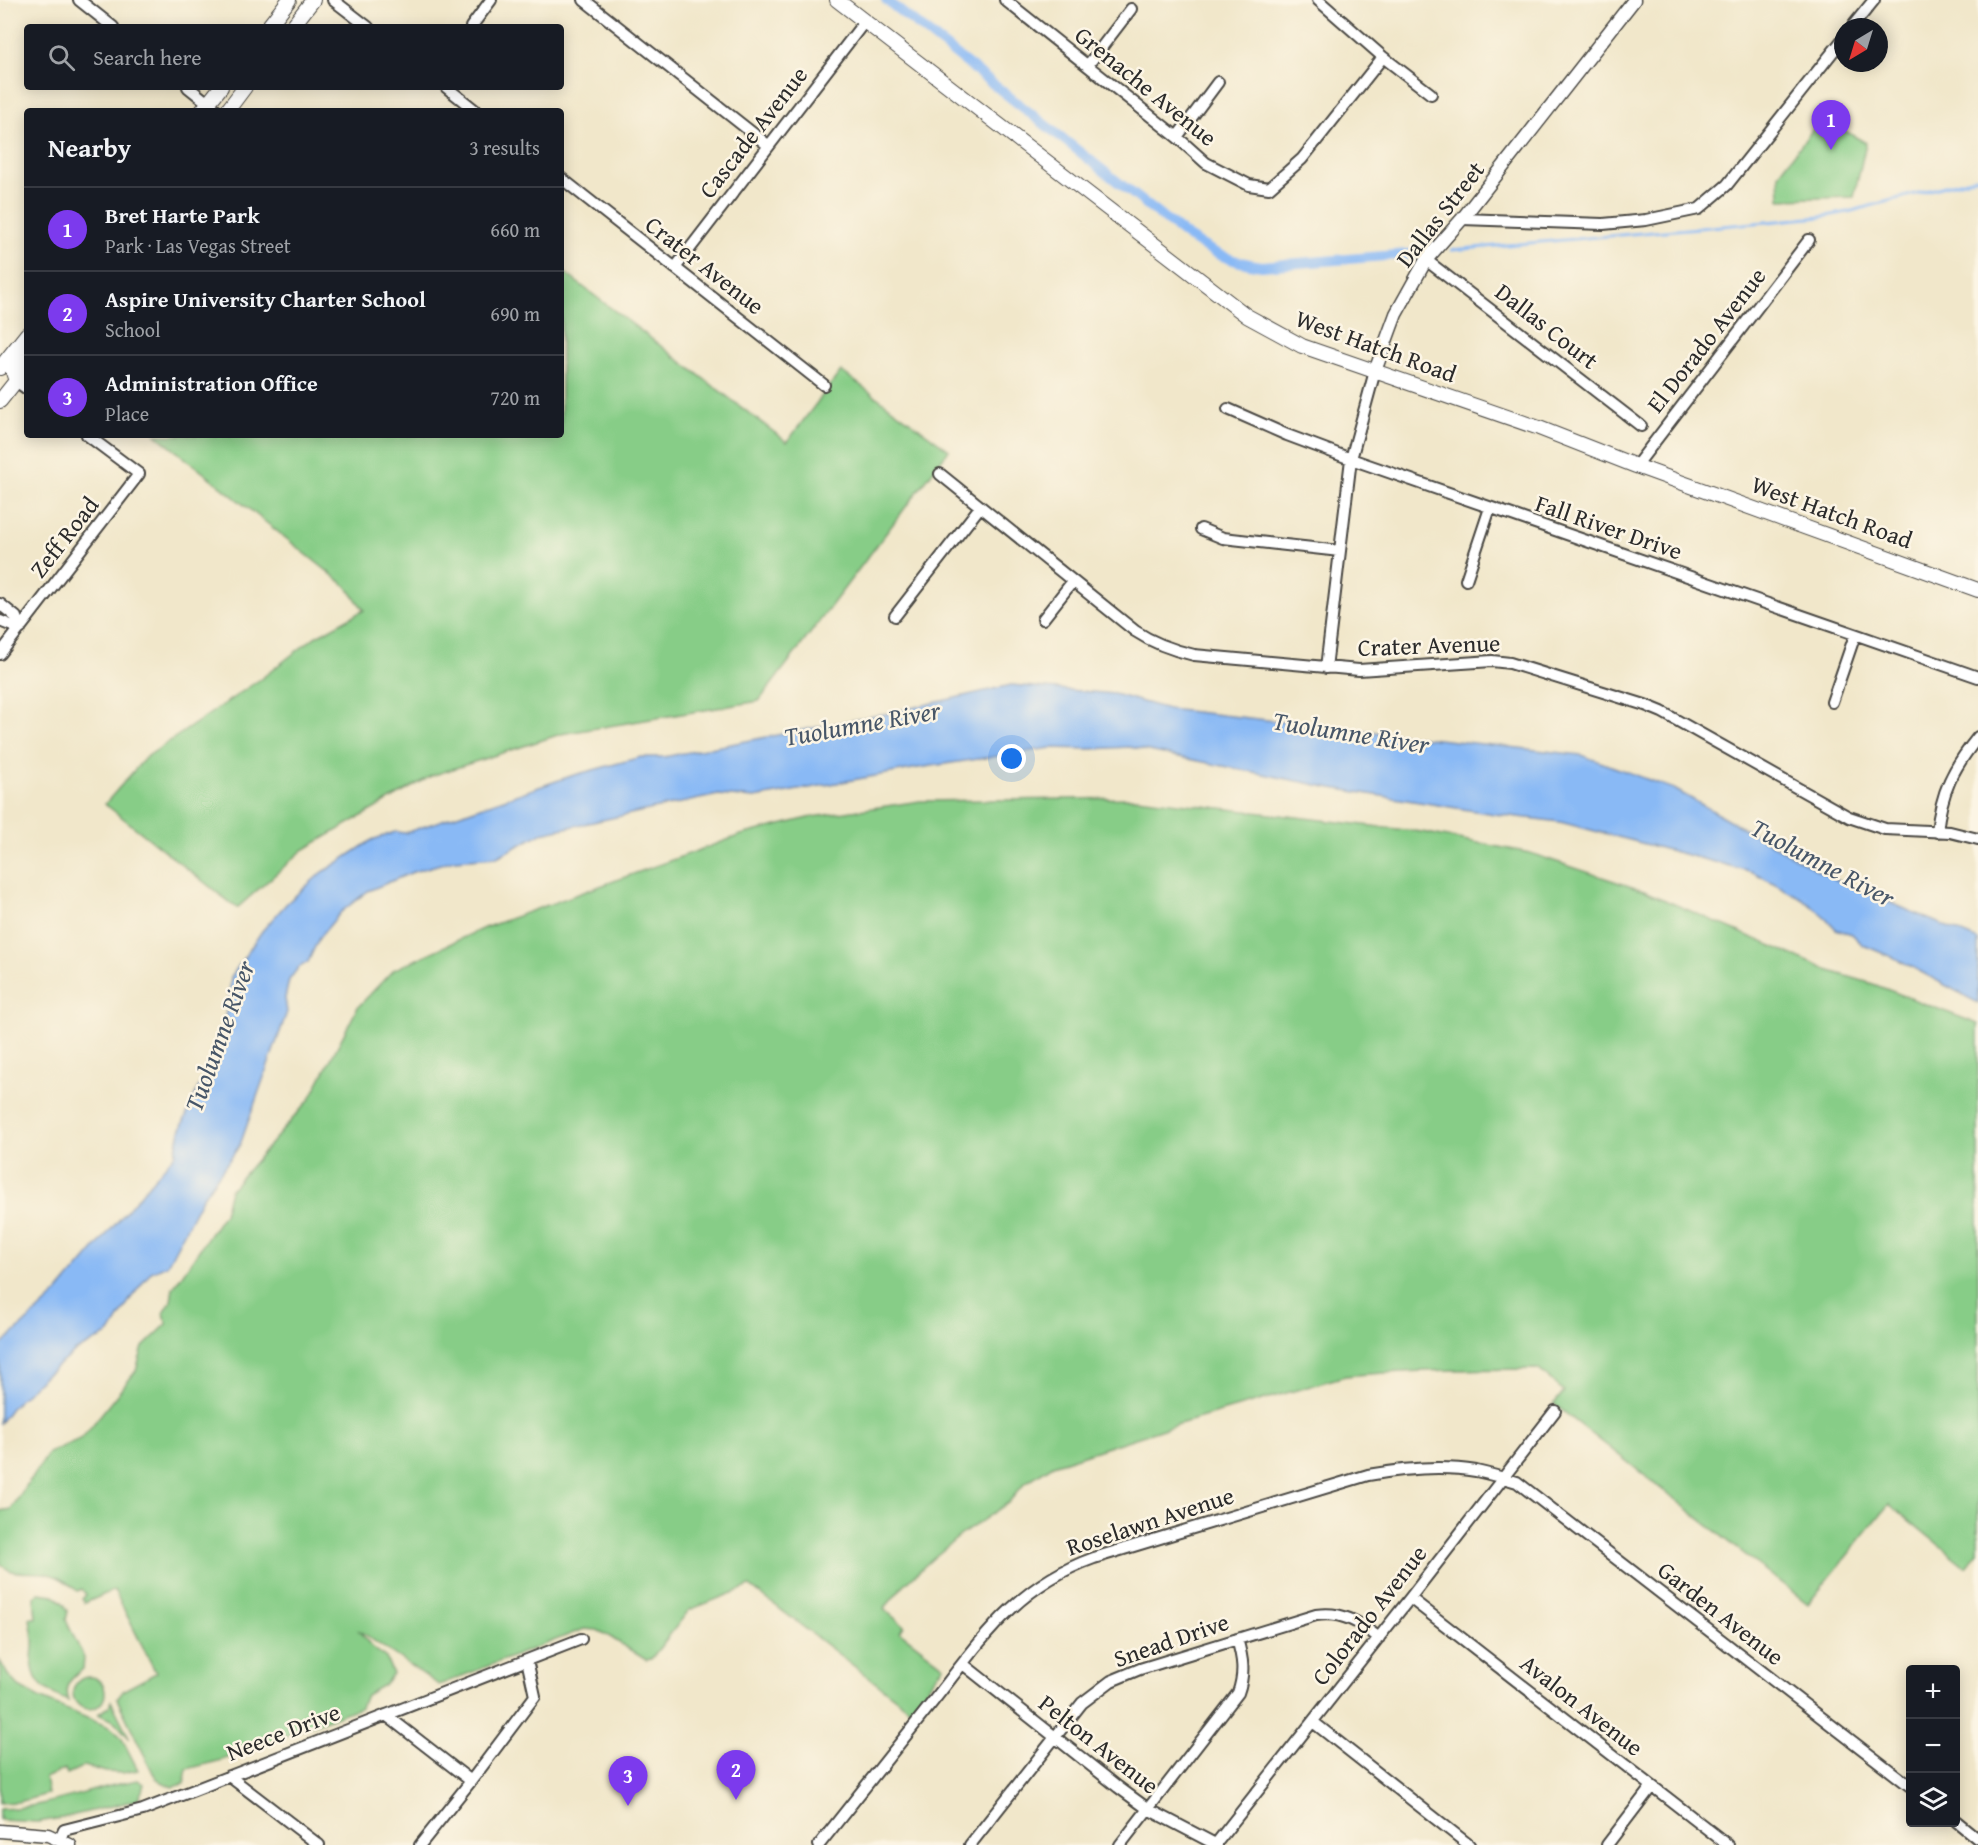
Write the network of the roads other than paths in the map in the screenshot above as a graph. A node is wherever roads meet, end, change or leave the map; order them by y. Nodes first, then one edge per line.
1 (78, 0) edge
2 (289, 0) edge
3 (303, 0) edge
4 (313, 0) edge
5 (333, 0) edge
6 (491, 0) edge
7 (584, 0) edge
8 (837, 0) edge
9 (1005, 0) edge
10 (1318, 0) edge
11 (1634, 0) edge
12 (1874, 0) edge
13 (1330, 4) edge
14 (1131, 9) dead end
15 (1859, 18) edge
16 (865, 21) junction
17 (109, 24) edge
18 (270, 24) edge
19 (285, 24) edge
20 (294, 24) edge
21 (364, 24) edge
22 (473, 24) edge
23 (1834, 50) edge
24 (1383, 57) junction
25 (1089, 65) junction
26 (1218, 82) dead end
27 (191, 90) edge
28 (219, 90) edge
29 (243, 90) edge
30 (450, 90) edge
31 (1431, 94) dead end
32 (210, 108) edge
33 (229, 108) edge
34 (472, 108) edge
35 (1177, 136) junction
36 (770, 146) junction
37 (564, 180) edge
38 (1462, 219) junction
39 (1809, 240) dead end
40 (1426, 260) junction
41 (675, 268) junction
42 (24, 338) edge
43 (24, 355) edge
44 (0, 368) edge
45 (1375, 371) junction
46 (22, 385) edge
47 (824, 385) dead end
48 (0, 401) edge
49 (1228, 409) dead end
50 (1641, 426) dead end
51 (91, 438) edge
52 (1351, 459) junction
53 (1636, 466) junction
54 (940, 474) dead end
55 (980, 507) junction
56 (1490, 508) junction
57 (1201, 529) dead end
58 (1340, 551) junction
59 (1466, 580) dead end
60 (1073, 581) junction
61 (1978, 590) edge
62 (0, 604) edge
63 (895, 616) dead end
64 (1043, 619) dead end
65 (0, 621) edge
66 (20, 629) junction
67 (1855, 635) junction
68 (0, 654) edge
69 (1326, 668) junction
70 (1978, 677) edge
71 (1832, 702) dead end
72 (1978, 737) edge
73 (1937, 832) junction
74 (1978, 839) edge
75 (1555, 1411) dead end
76 (1504, 1478) junction
77 (1410, 1598) junction
78 (1379, 1638) junction
79 (581, 1639) dead end
80 (1237, 1639) junction
81 (527, 1660) junction
82 (963, 1664) junction
83 (386, 1715) junction
84 (1312, 1722) junction
85 (1054, 1737) junction
86 (229, 1776) junction
87 (471, 1781) junction
88 (1906, 1782) edge
89 (1652, 1786) junction
90 (1148, 1809) junction
91 (1960, 1824) edge
92 (0, 1831) edge
93 (1978, 1839) edge
94 (65, 1842) edge
95 (426, 1843) edge
96 (319, 1845) edge
97 (819, 1845) edge
98 (969, 1845) edge
99 (1120, 1845) edge
100 (1216, 1845) edge
101 (1469, 1845) edge
102 (1607, 1845) edge
103 (1728, 1845) edge

1 - 17 street
2 - 18 main road
3 - 19 main road
4 - 20 main road
5 - 21 street
6 - 22 street
7 - 36 street
8 - 16 main road, West Hatch Road
9 - 25 street, Grenache Avenue
10 - 13 street
11 - 38 street, Dallas Street
12 - 15 street
13 - 24 street
14 - 25 street
16 - 36 street, Cascade Avenue
16 - 45 main road, West Hatch Road
23 - 38 street
24 - 31 street
24 - 35 street, Grenache Avenue
25 - 35 street, Grenache Avenue
26 - 35 street
27 - 32 street
28 - 32 main road
29 - 33 main road
30 - 34 street
36 - 41 street, Cascade Avenue
37 - 41 street, Crater Avenue
38 - 40 street, Dallas Street
39 - 53 street, El Dorado Avenue
40 - 45 street, Dallas Street
40 - 50 street, Dallas Court
41 - 47 street, Crater Avenue
42 - 44 main road
43 - 46 main road
45 - 52 street, Dallas Street
45 - 53 main road, West Hatch Road
46 - 48 main road
49 - 52 street, Fall River Drive
51 - 66 street, Zeff Road
52 - 56 street, Fall River Drive
52 - 58 street, Dallas Street
53 - 61 main road, West Hatch Road
54 - 55 street, Crater Avenue
55 - 60 street, Crater Avenue
55 - 63 street
56 - 59 street
56 - 67 street, Fall River Drive
57 - 58 street
58 - 69 street, Dallas Street
60 - 64 street
60 - 69 street, Crater Avenue
62 - 66 street
65 - 66 street
66 - 68 street, Zeff Road
67 - 70 street, Fall River Drive
67 - 71 street
69 - 73 street, Crater Avenue
72 - 73 street
73 - 74 street, Crater Avenue
75 - 76 street, Colorado Avenue
76 - 77 street, Colorado Avenue
76 - 82 street, Roselawn Avenue
76 - 88 street, Garden Avenue
77 - 78 street, Colorado Avenue
77 - 89 street, Avalon Avenue
78 - 80 street, Snead Drive
78 - 84 street, Colorado Avenue
79 - 81 street, Neece Drive
80 - 85 street, Snead Drive
80 - 90 street
81 - 83 street, Neece Drive
81 - 87 street
82 - 85 street, Pelton Avenue
82 - 97 street, Roselawn Avenue
83 - 86 street, Neece Drive
83 - 87 street
84 - 100 street, Colorado Avenue
84 - 101 street
85 - 90 street, Pelton Avenue
85 - 98 street, Snead Drive
86 - 94 street, Neece Drive
86 - 96 street
87 - 95 street
89 - 102 street
89 - 103 street, Avalon Avenue
90 - 99 street
90 - 100 street, Pelton Avenue
91 - 93 street
92 - 94 street, Neece Drive

